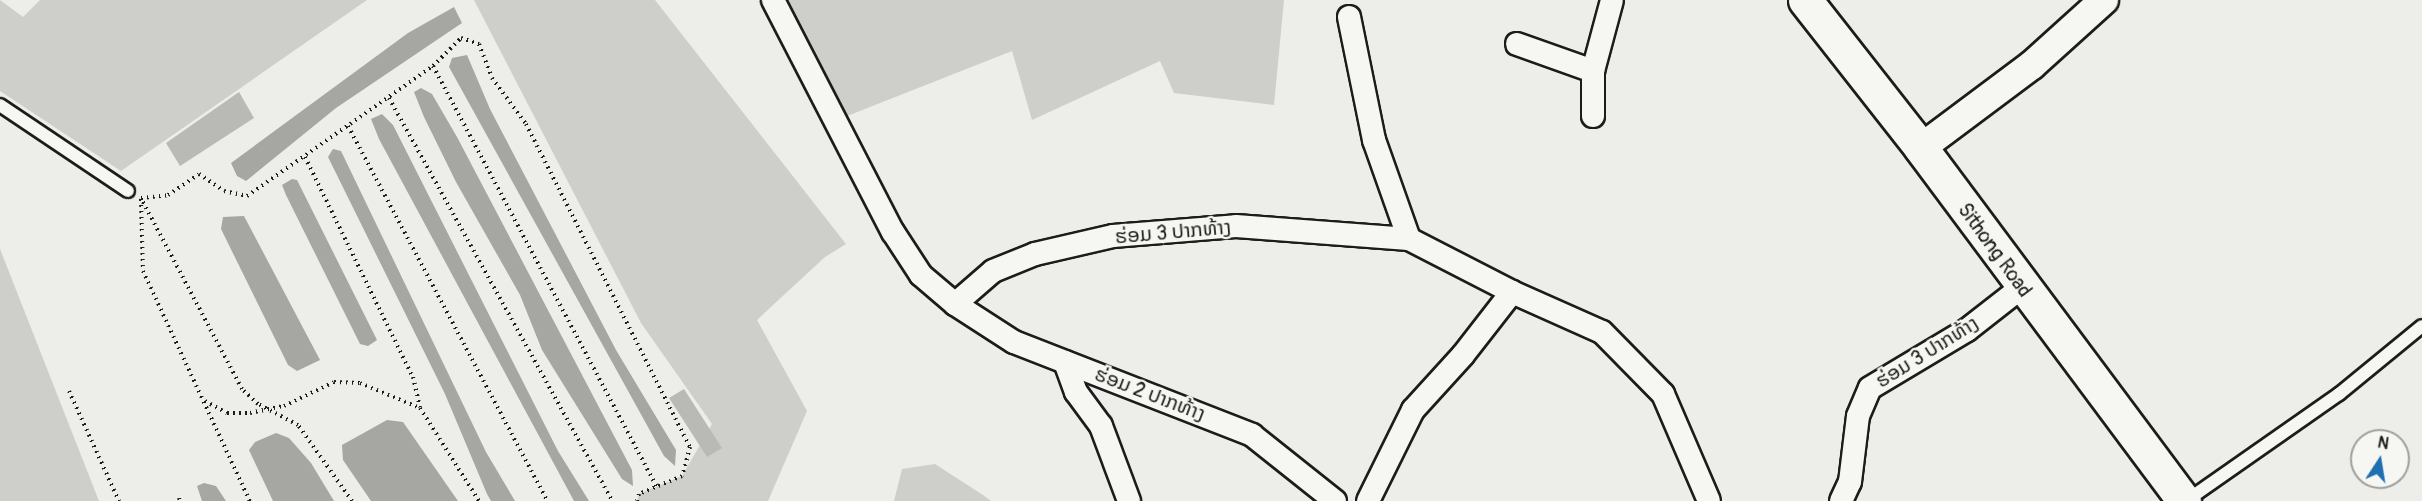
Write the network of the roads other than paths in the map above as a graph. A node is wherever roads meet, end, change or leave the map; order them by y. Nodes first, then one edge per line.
1 (773, 0) edge
2 (1612, 0) edge
3 (1805, 0) edge
4 (2104, 0) edge
5 (1349, 17) dead end
6 (1517, 44) dead end
7 (1593, 71) junction
8 (0, 105) edge
9 (1593, 117) dead end
10 (1921, 148) junction
11 (128, 191) road end
12 (1409, 239) junction
13 (2022, 287) junction
14 (1512, 292) junction
15 (955, 304) junction
16 (2422, 326) edge
17 (1065, 363) junction
18 (1129, 501) edge
19 (1335, 501) edge
20 (1368, 501) edge
21 (1709, 501) edge
22 (1841, 501) edge
23 (2185, 501) edge

1 - 15 street, ຮ່ອມ 2 ປາກທ້າງ
2 - 7 street
3 - 10 main road, Sithong Road
4 - 10 street
5 - 12 street
6 - 7 street
7 - 9 street
8 - 11 lane
10 - 13 main road, Sithong Road
12 - 14 street, ຮ່ອມ 3 ປາກທ້າງ
12 - 15 street, ຮ່ອມ 3 ປາກທ້າງ
13 - 22 street, ຮ່ອມ 3 ປາກທ້າງ
13 - 23 main road, Sithong Road
14 - 20 street
14 - 21 street, ຮ່ອມ 3 ປາກທ້າງ
15 - 17 street, ຮ່ອມ 2 ປາກທ້າງ
16 - 23 lane
17 - 18 street
17 - 19 street, ຮ່ອມ 2 ປາກທ້າງ

